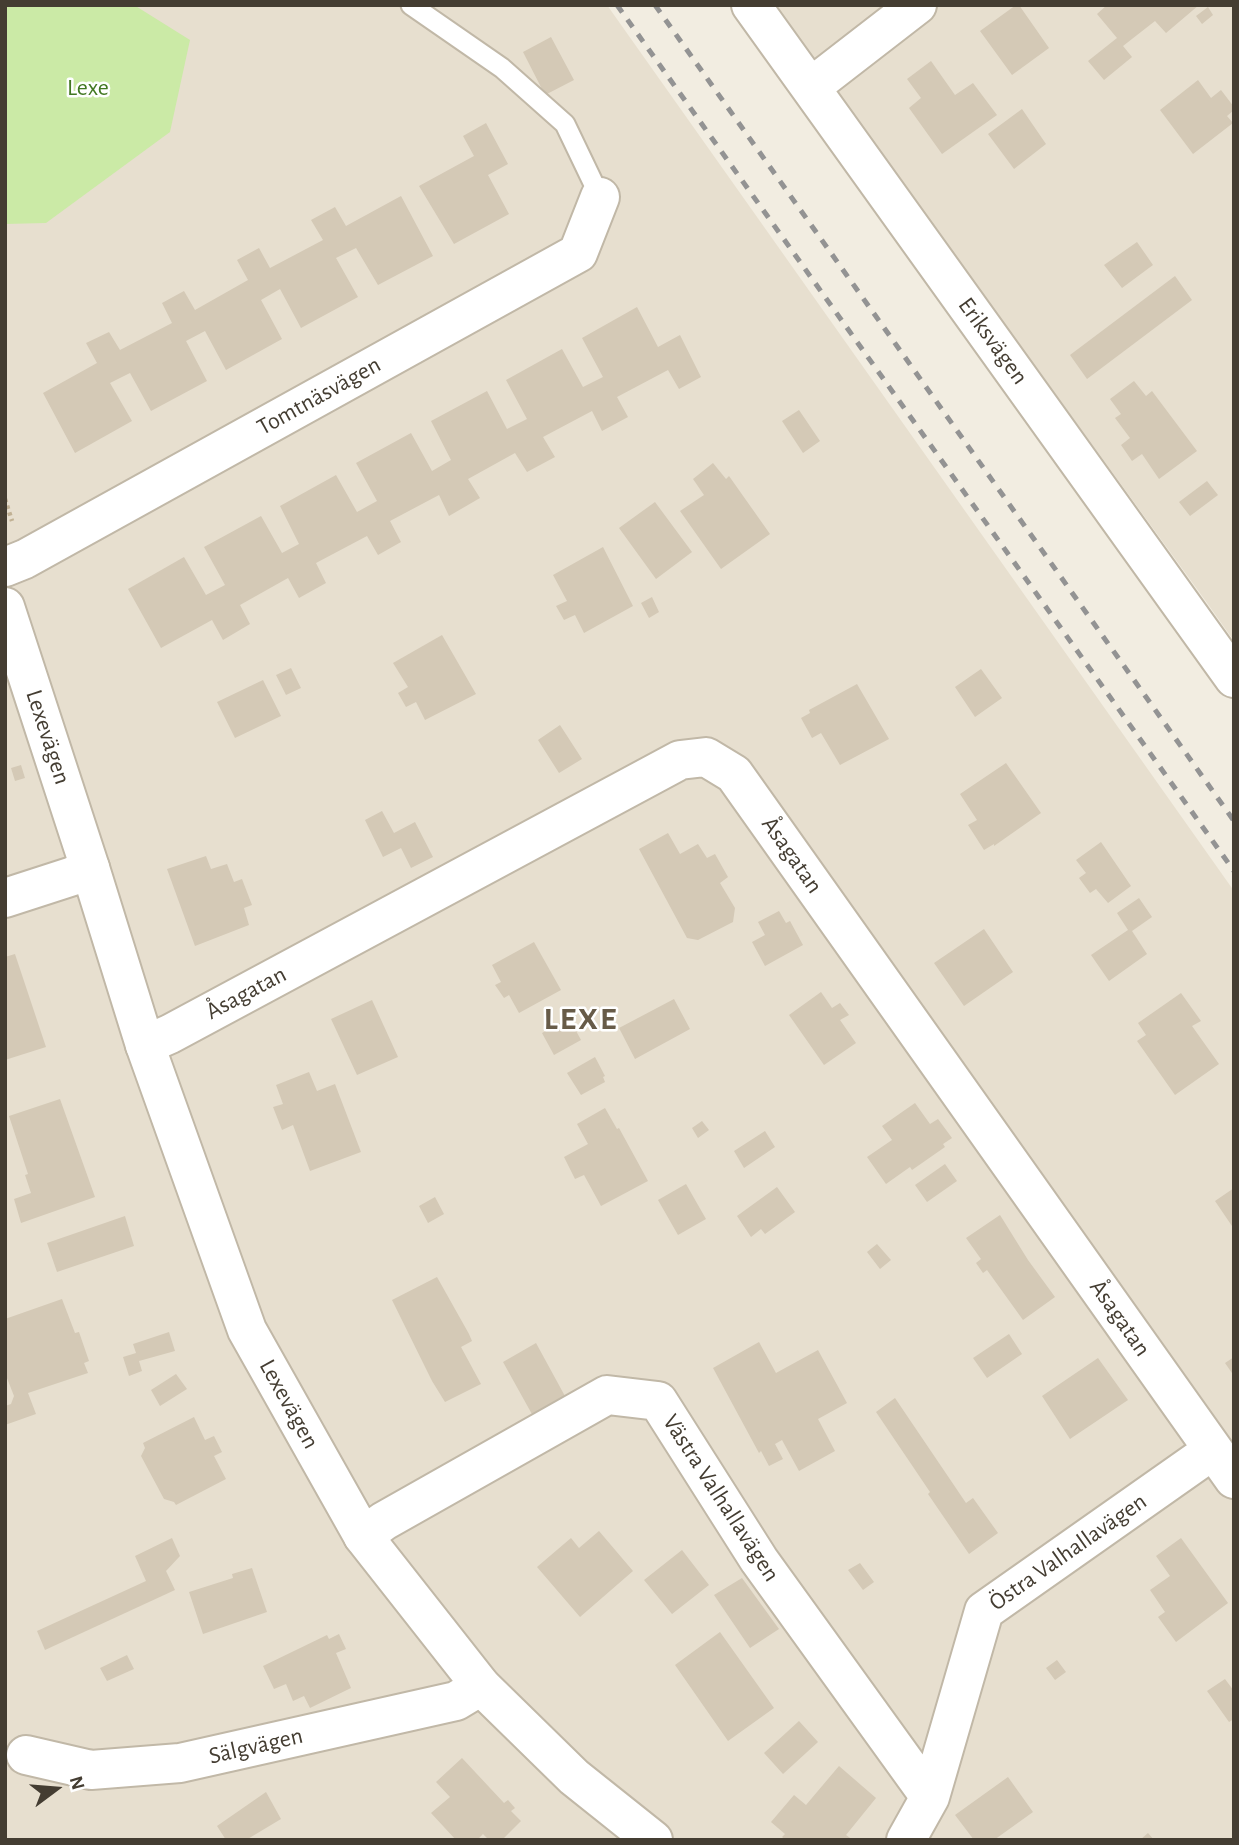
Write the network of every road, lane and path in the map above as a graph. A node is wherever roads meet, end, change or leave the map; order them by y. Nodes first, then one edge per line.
1 (411, 5) edge
2 (751, 5) edge
3 (917, 5) edge
4 (811, 87) junction
5 (600, 197) joint
6 (5, 499) edge
7 (15, 563) edge
8 (5, 607) edge
9 (1234, 678) edge
10 (90, 868) junction
11 (5, 898) edge
12 (145, 1045) junction
13 (1224, 1465) edge
14 (363, 1536) junction
15 (481, 1686) junction
16 (26, 1755) dead end
17 (930, 1797) junction
18 (653, 1840) edge
19 (906, 1840) edge

1 - 5 lane
2 - 4 street, Eriksvägen
3 - 4 street
4 - 9 street, Eriksvägen
5 - 7 street, Tomtnäsvägen
6 - 7 path
8 - 10 street, Lexevägen
10 - 11 street
10 - 12 street, Lexevägen
12 - 13 street, Åsagatan
12 - 14 street, Lexevägen
13 - 17 street, Östra Valhallavägen
14 - 15 street, Lexevägen
14 - 17 street, Västra Valhallavägen
15 - 16 street, Sälgvägen
15 - 18 street, Lexevägen
17 - 19 street, Östra Valhallavägen

